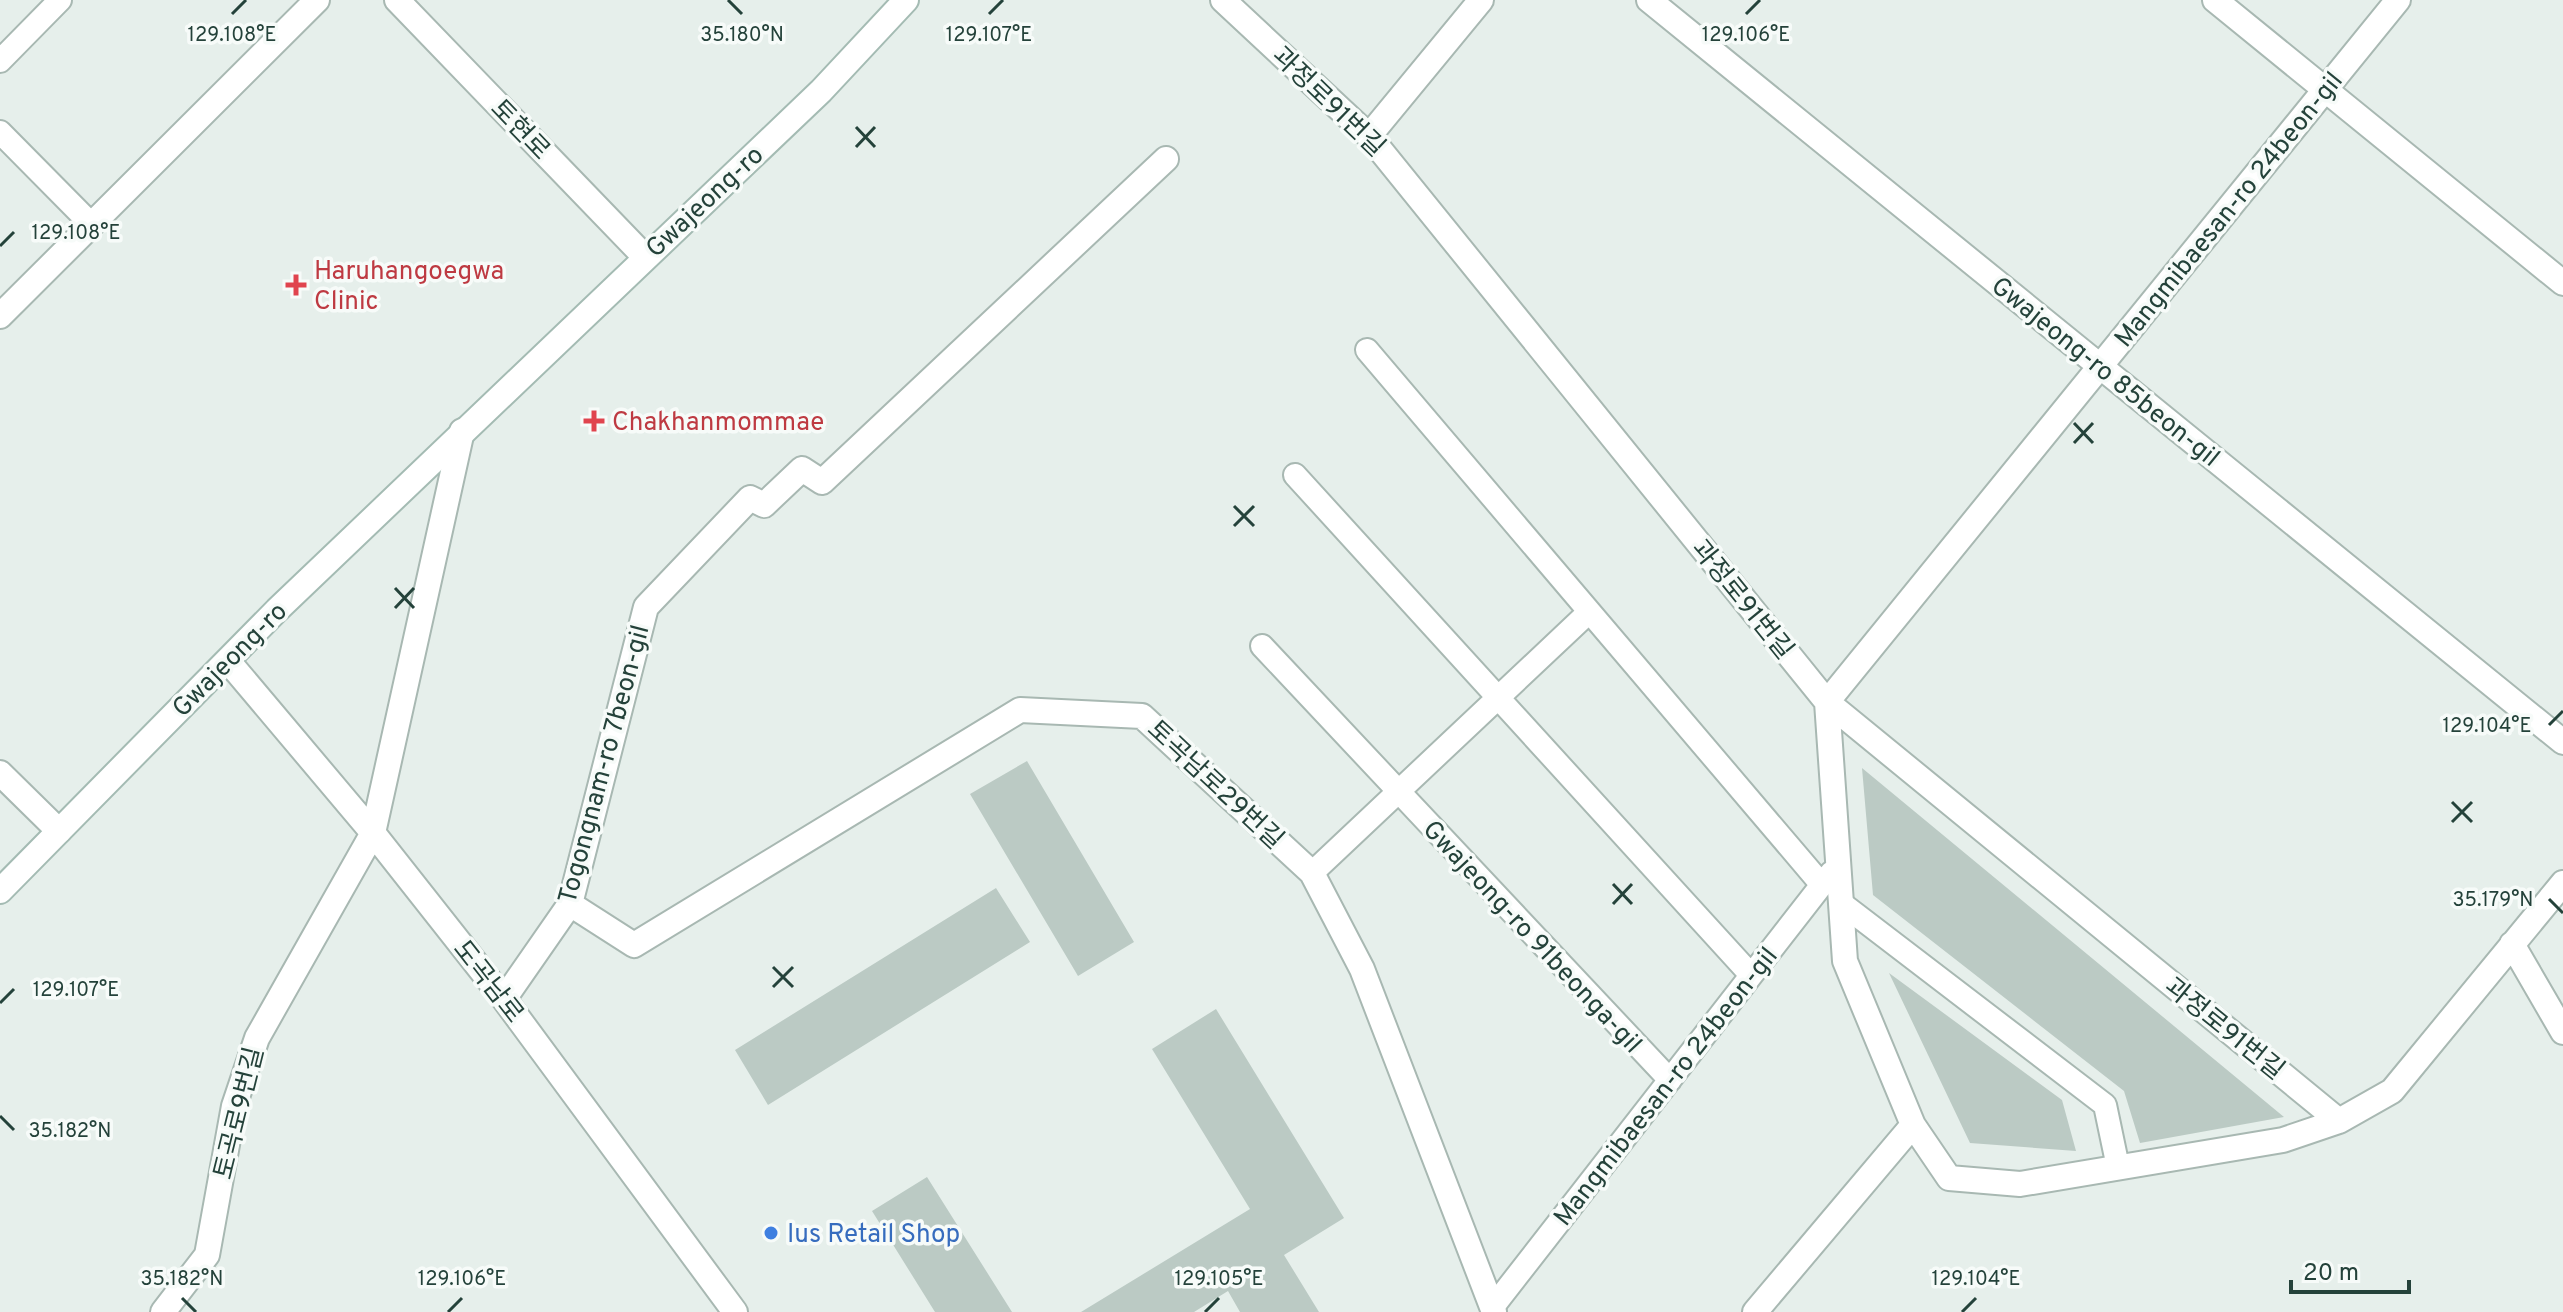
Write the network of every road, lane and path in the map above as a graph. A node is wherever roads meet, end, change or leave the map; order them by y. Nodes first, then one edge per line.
1 (60, 0) edge
2 (317, 0) edge
3 (397, 0) edge
4 (906, 0) edge
5 (1223, 0) edge
6 (1481, 0) edge
7 (1649, 0) edge
8 (2215, 0) edge
9 (2398, 0) edge
10 (0, 61) edge
11 (2325, 90) junction
12 (0, 132) edge
13 (1369, 136) junction
14 (1166, 159) dead end
15 (92, 225) junction
16 (645, 257) junction
17 (2563, 283) edge
18 (0, 316) edge
19 (1367, 350) dead end
20 (2100, 366) junction
21 (462, 431) junction
22 (1295, 475) dead end
23 (1589, 612) junction
24 (1262, 646) dead end
25 (228, 661) junction
26 (1498, 697) junction
27 (1827, 702) junction
28 (2563, 742) edge
29 (0, 773) edge
30 (1397, 792) junction
31 (59, 831) junction
32 (373, 833) junction
33 (1838, 864) junction
34 (1312, 873) junction
35 (2563, 883) edge
36 (1822, 885) junction
37 (0, 891) edge
38 (1841, 903) junction
39 (570, 904) junction
40 (2512, 944) junction
41 (1751, 975) junction
42 (504, 999) junction
43 (2563, 1032) edge
44 (1670, 1080) junction
45 (2339, 1121) junction
46 (1913, 1125) junction
47 (2118, 1167) junction
48 (1493, 1310) edge
49 (163, 1312) edge
50 (735, 1312) edge
51 (1755, 1312) edge

1 - 10 lane
2 - 15 street
3 - 16 street, 토현로
4 - 16 street, Gwajeong-ro
5 - 13 street, 과정로91번길
6 - 13 street
7 - 20 street, Gwajeong-ro 85beon-gil
8 - 11 street
9 - 11 street, Mangmibaesan-ro 24beon-gil
11 - 17 street
11 - 20 street, Mangmibaesan-ro 24beon-gil
12 - 15 lane
13 - 27 street, 과정로91번길
14 - 39 street, Togongnam-ro 7beon-gil
15 - 18 street
16 - 21 street, Gwajeong-ro
19 - 23 lane
20 - 27 street, Mangmibaesan-ro 24beon-gil
20 - 28 street, Gwajeong-ro 85beon-gil
21 - 25 street, Gwajeong-ro
21 - 32 street
22 - 26 lane
23 - 26 lane
23 - 36 lane
24 - 30 lane, Gwajeong-ro 91beonga-gil
25 - 31 street, Gwajeong-ro
25 - 32 street, 도곡남로
26 - 30 lane
26 - 41 lane
27 - 33 street
27 - 45 street, 과정로91번길
29 - 31 street
30 - 34 lane
30 - 44 lane, Gwajeong-ro 91beonga-gil
31 - 37 street, Gwajeong-ro
32 - 42 street, 도곡남로
32 - 49 street, 토곡로9번길
33 - 36 lane, Mangmibaesan-ro 24beon-gil
33 - 38 street
34 - 39 street, 토곡남로29번길
34 - 48 street, 토곡남로29번길
35 - 40 street
36 - 41 lane, Mangmibaesan-ro 24beon-gil
38 - 46 street
38 - 47 lane
39 - 42 street, Togongnam-ro 7beon-gil
40 - 43 street
40 - 45 street
41 - 44 lane, Mangmibaesan-ro 24beon-gil
42 - 50 street, 도곡남로
44 - 48 lane, Mangmibaesan-ro 24beon-gil
45 - 47 street
46 - 47 street
46 - 51 street

